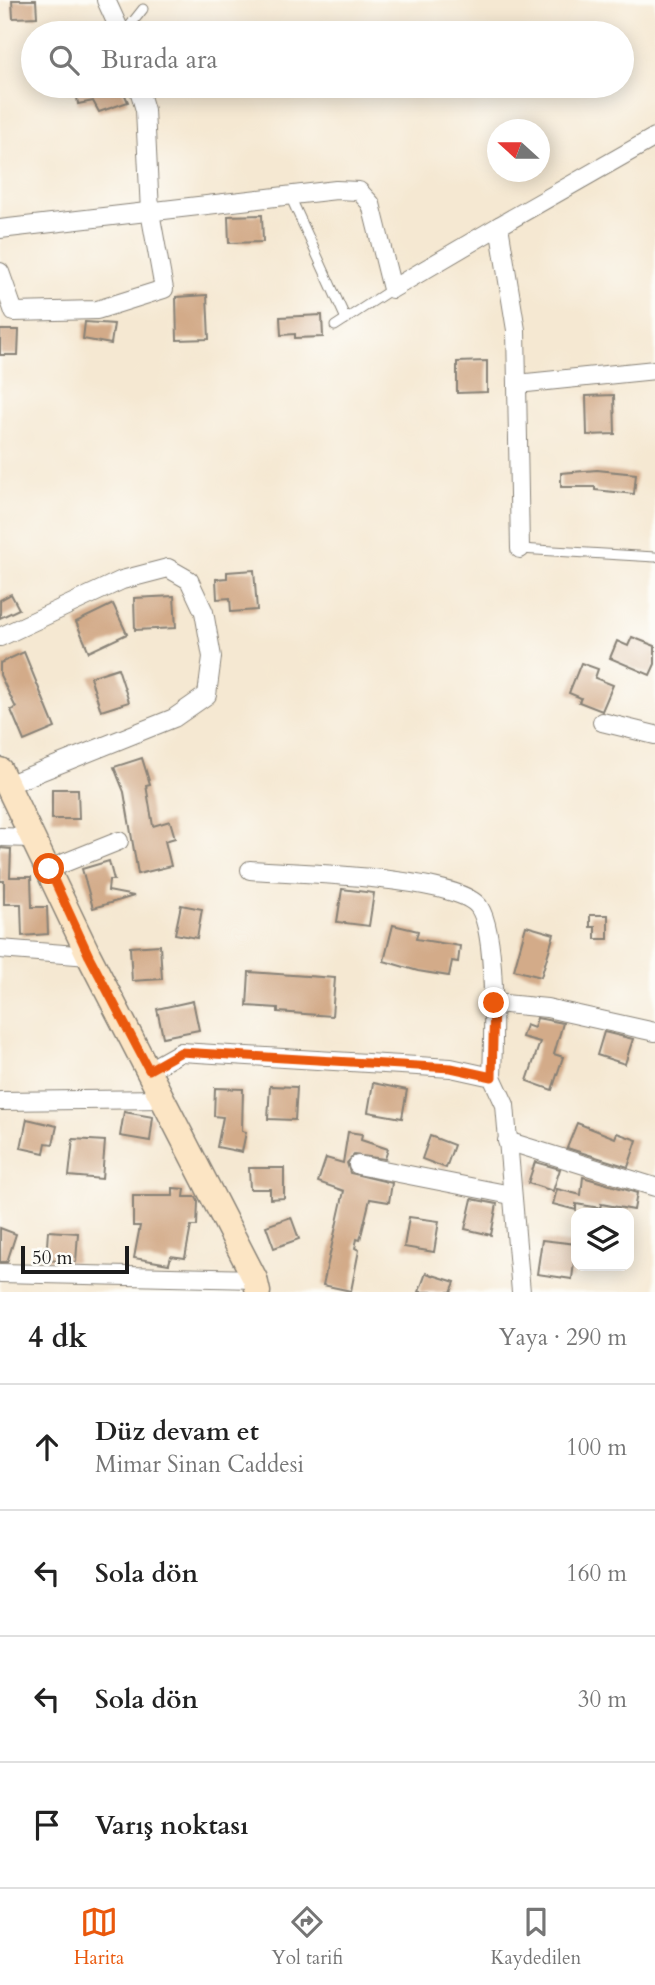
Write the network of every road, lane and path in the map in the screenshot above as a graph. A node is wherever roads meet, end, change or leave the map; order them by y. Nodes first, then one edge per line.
1 (106, 0) edge
2 (143, 9) dead end
3 (117, 21) edge
4 (133, 21) edge
5 (142, 98) edge
6 (655, 137) edge
7 (290, 196) junction
8 (150, 212) junction
9 (499, 226) junction
10 (0, 229) edge
11 (0, 272) edge
12 (392, 289) junction
13 (346, 319) junction
14 (335, 326) dead end
15 (655, 370) edge
16 (517, 384) junction
17 (520, 549) joint
18 (655, 557) edge
19 (0, 637) edge
20 (602, 722) dead end
21 (655, 735) edge
22 (4, 778) edge
23 (0, 837) edge
24 (31, 838) junction
25 (119, 841) dead end
26 (49, 869) junction
27 (250, 870) dead end
28 (0, 949) edge
29 (89, 956) junction
30 (494, 1003) junction
31 (655, 1032) edge
32 (149, 1070) junction
33 (492, 1077) junction
34 (164, 1099) junction
35 (0, 1101) edge
36 (507, 1141) junction
37 (358, 1165) dead end
38 (655, 1187) edge
39 (512, 1195) junction
40 (0, 1273) edge
41 (257, 1286) edge
42 (521, 1292) edge

1 - 3 street
2 - 4 lane
5 - 8 street
6 - 9 street
7 - 8 street
7 - 12 street
7 - 13 lane
8 - 10 street
8 - 11 street
9 - 12 street
9 - 16 street
12 - 13 lane
13 - 14 lane
15 - 16 street
16 - 17 street
17 - 18 lane
19 - 22 street
20 - 21 street
22 - 24 street
23 - 24 street
24 - 26 street
25 - 26 street
26 - 29 street
27 - 30 street
28 - 29 street
29 - 32 street
30 - 31 street
30 - 33 street
32 - 33 street
32 - 34 street
33 - 36 street
34 - 35 street
34 - 41 street
36 - 38 street
36 - 39 street
37 - 39 street
39 - 42 street
40 - 41 street

